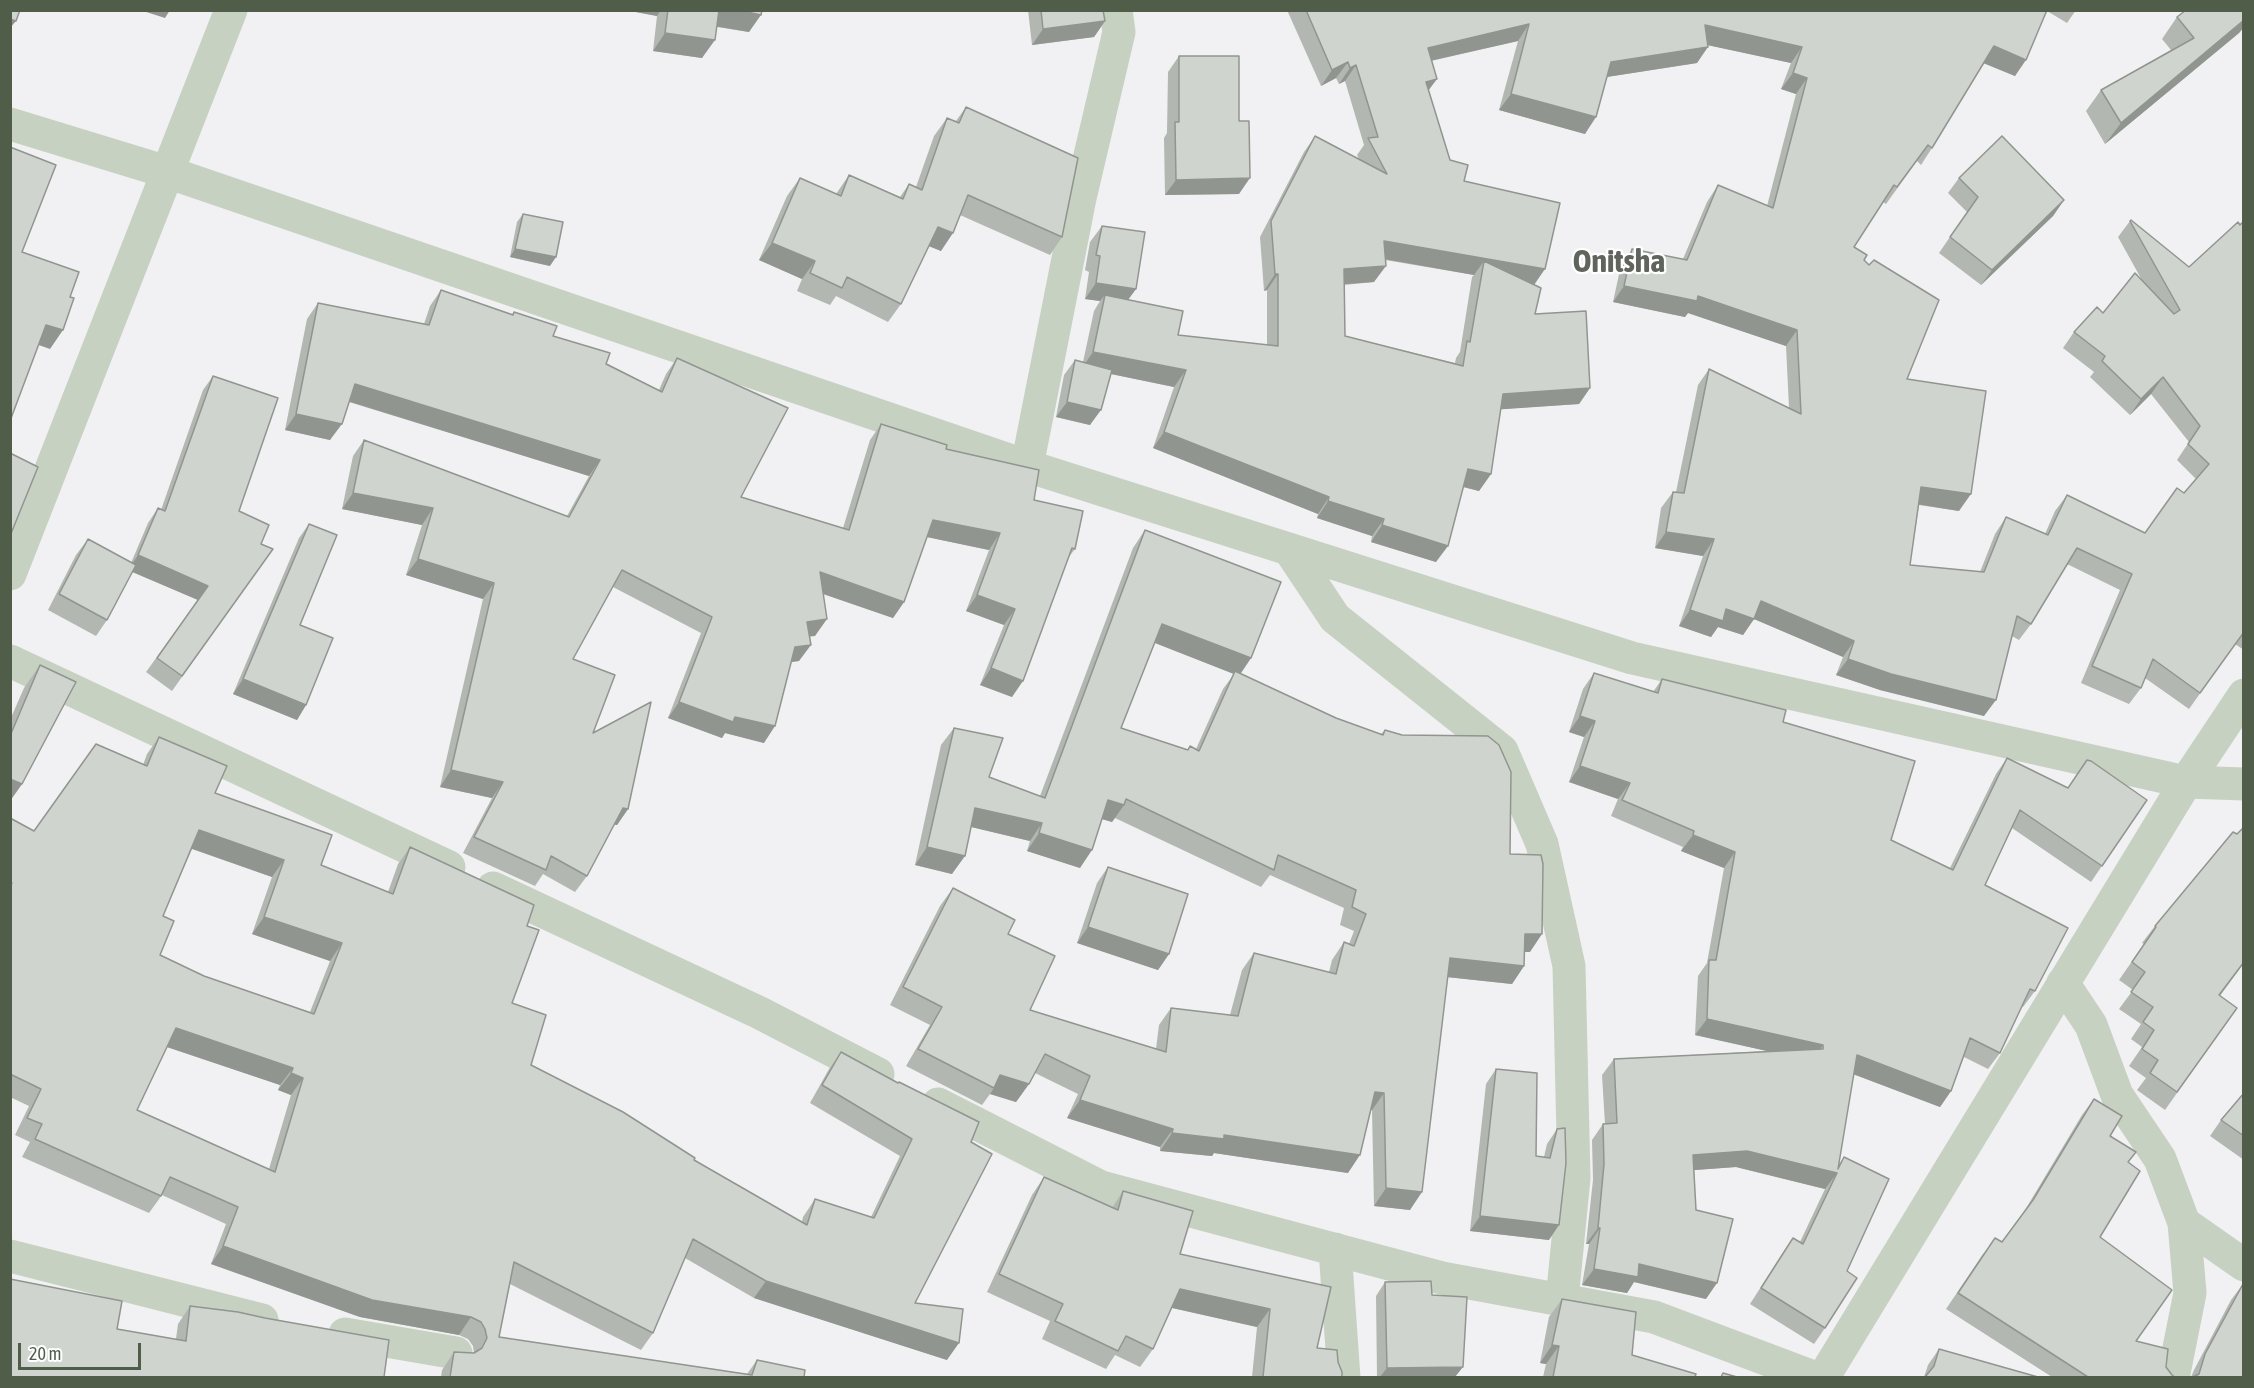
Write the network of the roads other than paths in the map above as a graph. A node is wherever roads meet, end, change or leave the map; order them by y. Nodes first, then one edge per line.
1 (231, 10) edge
2 (1116, 10) edge
3 (10, 123) edge
4 (167, 172) junction
5 (1027, 466) junction
6 (1289, 549) junction
7 (10, 574) edge
8 (10, 661) edge
9 (2244, 695) edge
10 (2186, 782) junction
11 (2244, 784) edge
12 (2063, 983) junction
13 (2184, 1223) junction
14 (1335, 1249) junction
15 (10, 1256) edge
16 (2244, 1264) edge
17 (1562, 1300) junction
18 (456, 1353) edge
19 (1344, 1377) edge
20 (1816, 1377) edge
21 (1823, 1377) edge
22 (2173, 1377) edge

1 - 4 street
2 - 5 street
3 - 4 street
4 - 5 street
4 - 7 street
5 - 6 street
6 - 10 street
6 - 17 street
8 - 14 street
9 - 10 street
10 - 11 street
10 - 12 street
12 - 13 street
12 - 21 street
13 - 16 street
13 - 22 street
14 - 17 street
14 - 19 street
15 - 18 street
17 - 20 street

